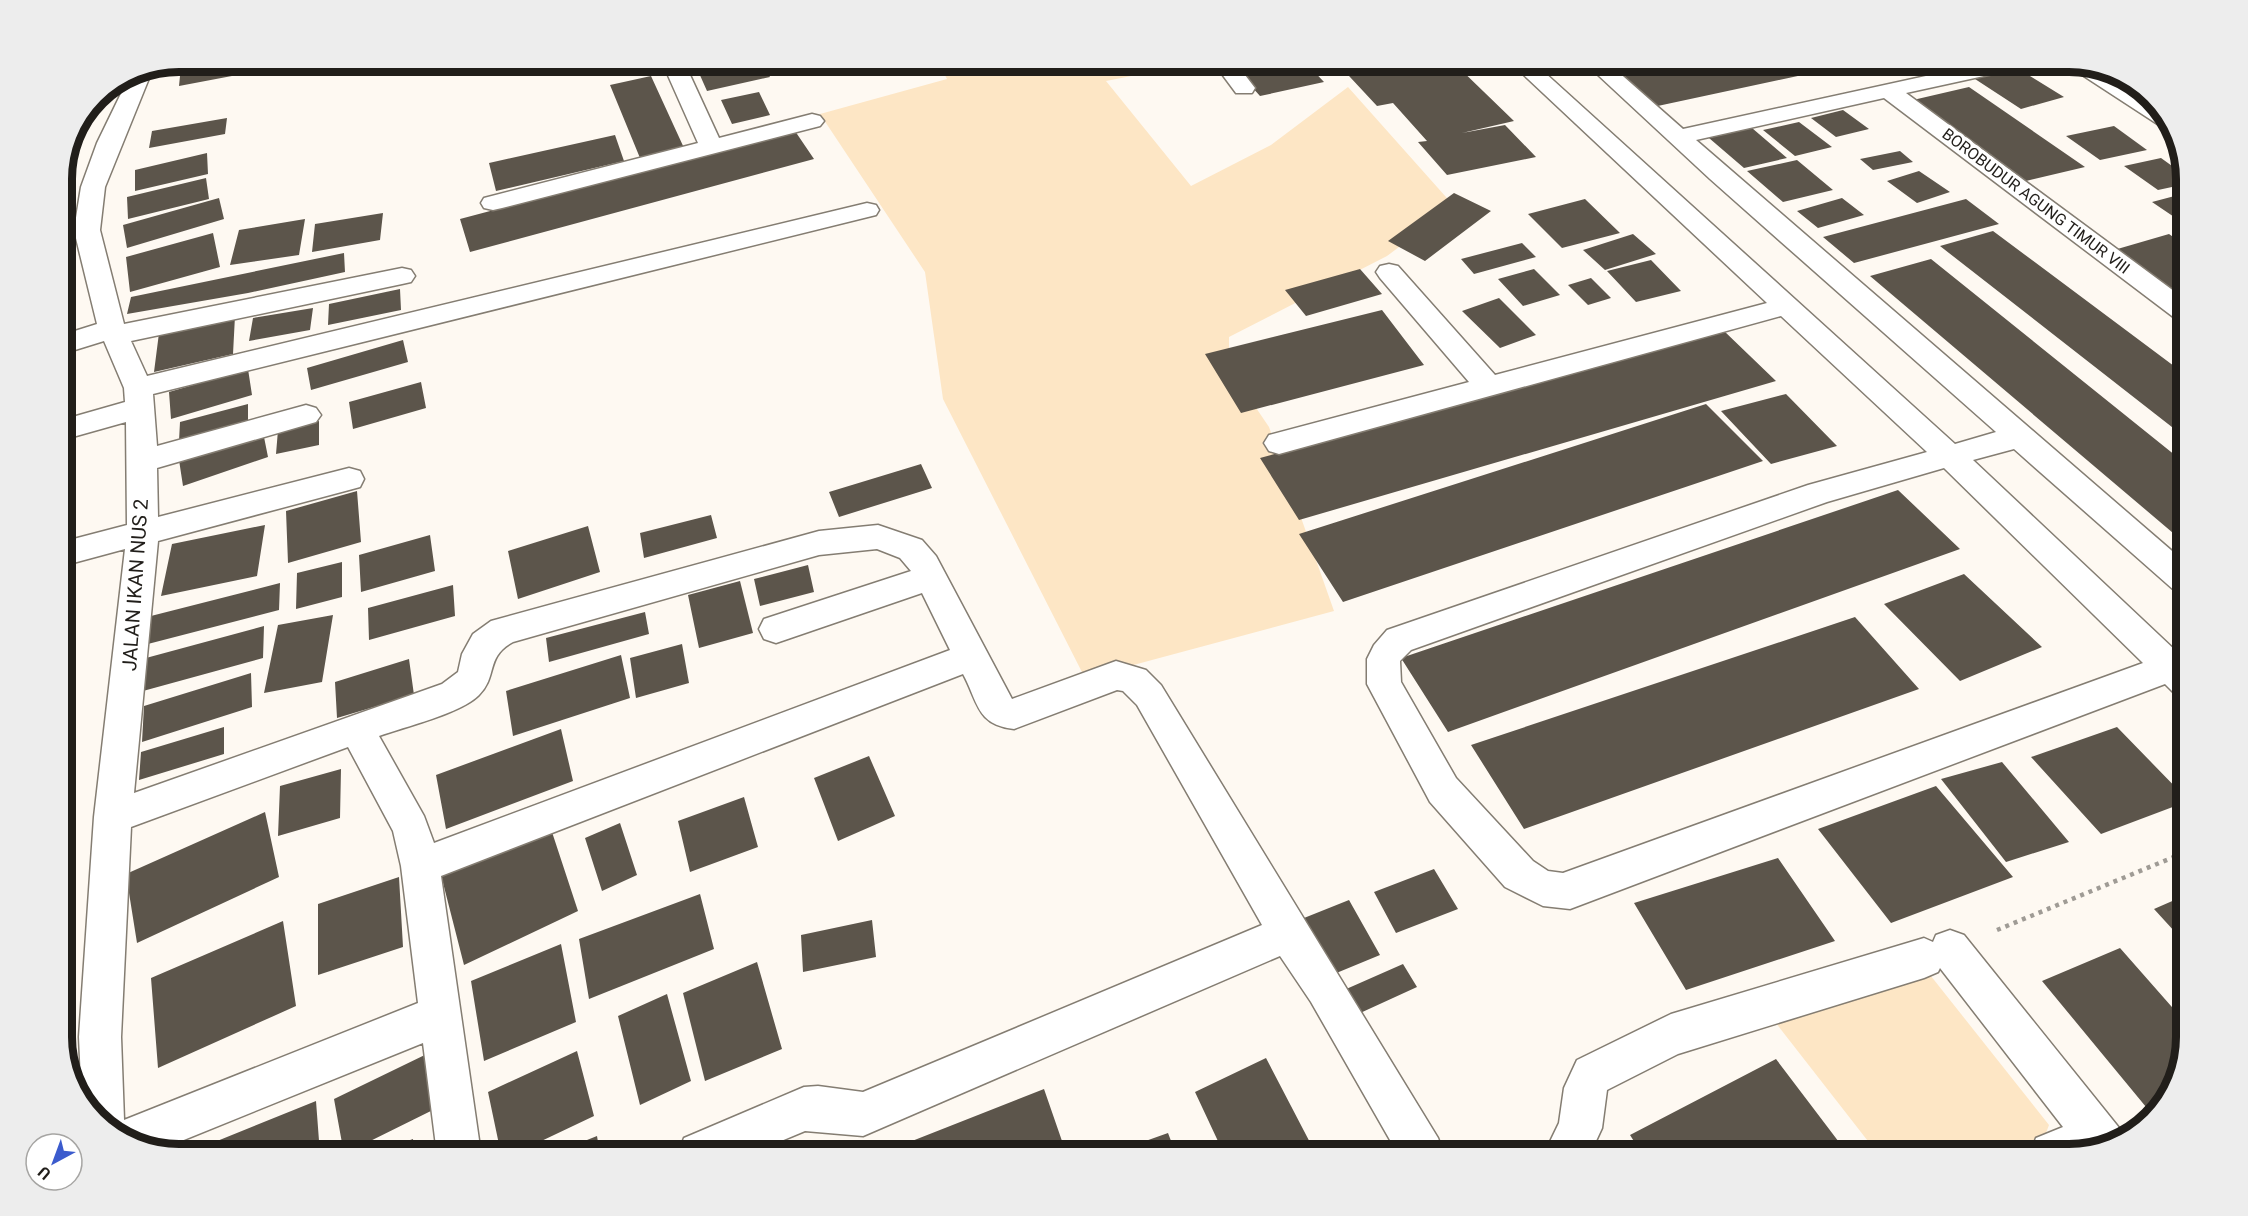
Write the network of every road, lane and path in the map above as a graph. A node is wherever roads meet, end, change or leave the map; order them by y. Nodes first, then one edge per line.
1 (677, 72) edge
2 (1232, 72) edge
3 (1535, 72) edge
4 (1606, 72) edge
5 (1968, 72) edge
6 (2102, 77) edge
7 (138, 80) edge
8 (1244, 88) dead end
9 (1886, 89) junction
10 (2147, 107) edge
11 (812, 122) dead end
12 (1679, 137) junction
13 (711, 147) junction
14 (1690, 181) junction
15 (493, 203) dead end
16 (867, 210) dead end
17 (75, 233) edge
18 (1389, 272) dead end
19 (402, 276) dead end
20 (1787, 306) junction
21 (2176, 306) edge
22 (113, 332) junction
23 (72, 342) edge
24 (1488, 385) junction
25 (139, 398) junction
26 (306, 415) dead end
27 (72, 426) edge
28 (2021, 436) junction
29 (1279, 443) dead end
30 (1950, 456) junction
31 (142, 461) junction
32 (349, 479) dead end
33 (143, 533) junction
34 (72, 551) edge
35 (2176, 573) edge
36 (930, 578) junction
37 (776, 629) dead end
38 (971, 656) junction
39 (2176, 666) edge
40 (2176, 673) edge
41 (356, 729) junction
42 (113, 817) junction
43 (2176, 856) edge
44 (420, 866) junction
45 (1288, 933) junction
46 (1937, 954) junction
47 (440, 1015) junction
48 (102, 1110) edge
49 (138, 1136) edge
50 (2100, 1140) edge
51 (458, 1144) edge
52 (724, 1144) edge
53 (1416, 1144) edge
54 (1572, 1144) edge

1 - 13 street
2 - 8 street
3 - 14 street
4 - 12 street
5 - 9 street
6 - 10 street
7 - 17 street, JALAN IKAN NUS 2
9 - 12 street
9 - 21 street, BOROBUDUR AGUNG TIMUR VIII
11 - 13 street
12 - 14 street
13 - 15 street
14 - 20 street
14 - 28 street
16 - 25 street
17 - 22 street, JALAN IKAN NUS 2
18 - 24 street
19 - 22 street
20 - 24 street
20 - 30 street
22 - 23 street
22 - 25 street, JALAN IKAN NUS 2
24 - 29 street
25 - 27 street
25 - 31 street, JALAN IKAN NUS 2
26 - 31 street
28 - 30 street
28 - 35 street
30 - 39 street
30 - 40 street
31 - 33 street, JALAN IKAN NUS 2
32 - 33 street
33 - 34 street
33 - 42 street, JALAN IKAN NUS 2
36 - 37 street
36 - 38 street
36 - 41 street
38 - 44 street
38 - 45 street
41 - 42 street
41 - 44 street
42 - 48 street, JALAN IKAN NUS 2
43 - 46 path
44 - 47 street
45 - 52 street
45 - 53 street
46 - 50 street
46 - 54 street
47 - 49 street
47 - 51 street

